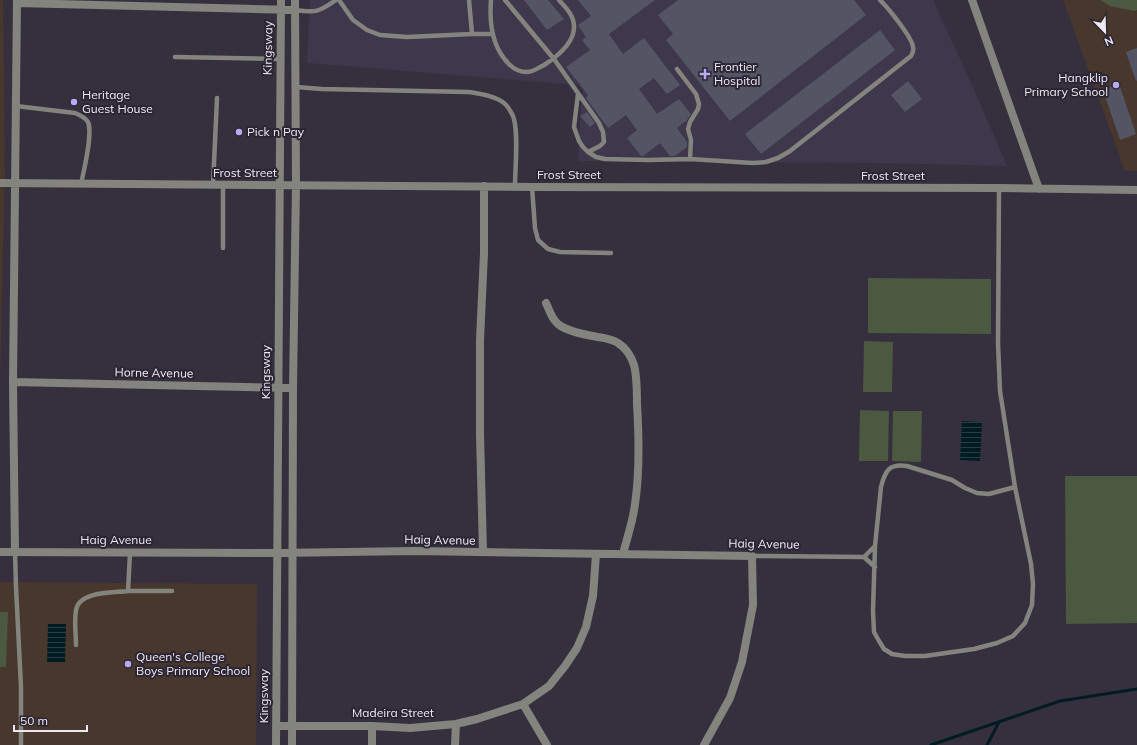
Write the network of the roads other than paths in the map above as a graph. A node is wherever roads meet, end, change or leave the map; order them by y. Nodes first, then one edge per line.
1 (281, 0) edge
2 (295, 0) edge
3 (336, 0) edge
4 (339, 0) edge
5 (470, 0) edge
6 (491, 0) edge
7 (504, 0) edge
8 (559, 0) edge
9 (880, 0) edge
10 (972, 0) edge
11 (18, 2) edge
12 (281, 10) junction
13 (295, 10) junction
14 (472, 34) junction
15 (493, 34) junction
16 (175, 57) dead end
17 (280, 59) junction
18 (554, 59) junction
19 (677, 70) dead end
20 (296, 87) junction
21 (578, 94) junction
22 (216, 98) dead end
23 (16, 106) junction
24 (588, 152) junction
25 (690, 159) junction
26 (0, 183) edge
27 (16, 183) junction
28 (81, 184) junction
29 (296, 184) junction
30 (213, 185) junction
31 (223, 185) junction
32 (279, 185) junction
33 (484, 186) junction
34 (515, 186) junction
35 (532, 187) junction
36 (999, 188) junction
37 (1039, 189) junction
38 (1137, 190) edge
39 (223, 248) dead end
40 (611, 253) dead end
41 (546, 303) dead end
42 (13, 382) junction
43 (278, 388) junction
44 (294, 388) junction
45 (1015, 487) junction
46 (875, 546) junction
47 (0, 552) edge
48 (15, 552) junction
49 (483, 552) junction
50 (130, 553) junction
51 (293, 553) junction
52 (276, 554) junction
53 (596, 554) junction
54 (623, 554) junction
55 (752, 556) junction
56 (864, 557) junction
57 (875, 567) junction
58 (128, 591) junction
59 (172, 591) dead end
60 (76, 644) dead end
61 (524, 704) junction
62 (456, 724) junction
63 (276, 726) junction
64 (293, 726) junction
65 (372, 726) junction
66 (21, 745) edge
67 (276, 745) edge
68 (292, 745) edge
69 (372, 745) edge
70 (455, 745) edge
71 (547, 745) edge
72 (704, 745) edge

1 - 12 street, Kingsway
2 - 13 street
3 - 13 lane
4 - 14 lane
5 - 14 lane
6 - 15 lane
7 - 18 lane
8 - 18 lane
9 - 25 lane
10 - 37 street
11 - 12 street
11 - 23 street
12 - 13 street
12 - 17 street, Kingsway
13 - 20 street
14 - 15 lane
15 - 18 lane
16 - 17 lane
17 - 32 street, Kingsway
18 - 21 lane
19 - 25 lane
20 - 29 street
20 - 34 lane
21 - 24 lane
21 - 24 lane
22 - 30 lane
23 - 27 street
23 - 28 lane
24 - 25 lane
26 - 27 street, Frost Street
27 - 28 street, Frost Street
27 - 42 street
28 - 30 street, Frost Street
29 - 32 street, Frost Street
29 - 33 street, Frost Street
29 - 44 street
30 - 31 street, Frost Street
31 - 32 street, Frost Street
31 - 39 lane
32 - 43 street, Kingsway
33 - 34 street, Frost Street
33 - 49 street
34 - 35 street, Frost Street
35 - 36 street, Frost Street
35 - 40 lane
36 - 37 street, Frost Street
36 - 45 lane
37 - 38 street, Frost Street
41 - 54 street
42 - 43 street, Horne Avenue
42 - 48 street
43 - 44 street, Horne Avenue
43 - 52 street, Kingsway
44 - 51 street
45 - 46 lane
45 - 57 lane
46 - 56 lane
46 - 57 lane
47 - 48 street, Haig Avenue
48 - 50 street, Haig Avenue
48 - 66 lane
49 - 51 street, Haig Avenue
49 - 53 street, Haig Avenue
50 - 52 street, Haig Avenue
50 - 58 lane
51 - 52 street, Haig Avenue
51 - 64 street
52 - 63 street, Kingsway
53 - 54 street, Haig Avenue
53 - 61 street, Madeira Street
54 - 55 street, Haig Avenue
55 - 56 lane, Haig Avenue
55 - 72 street
56 - 57 lane
58 - 59 lane
58 - 60 lane
61 - 62 street, Madeira Street
61 - 71 street
62 - 65 street, Madeira Street
62 - 70 street
63 - 64 street, Madeira Street
63 - 67 street, Kingsway
64 - 65 street, Madeira Street
64 - 68 street
65 - 69 street

